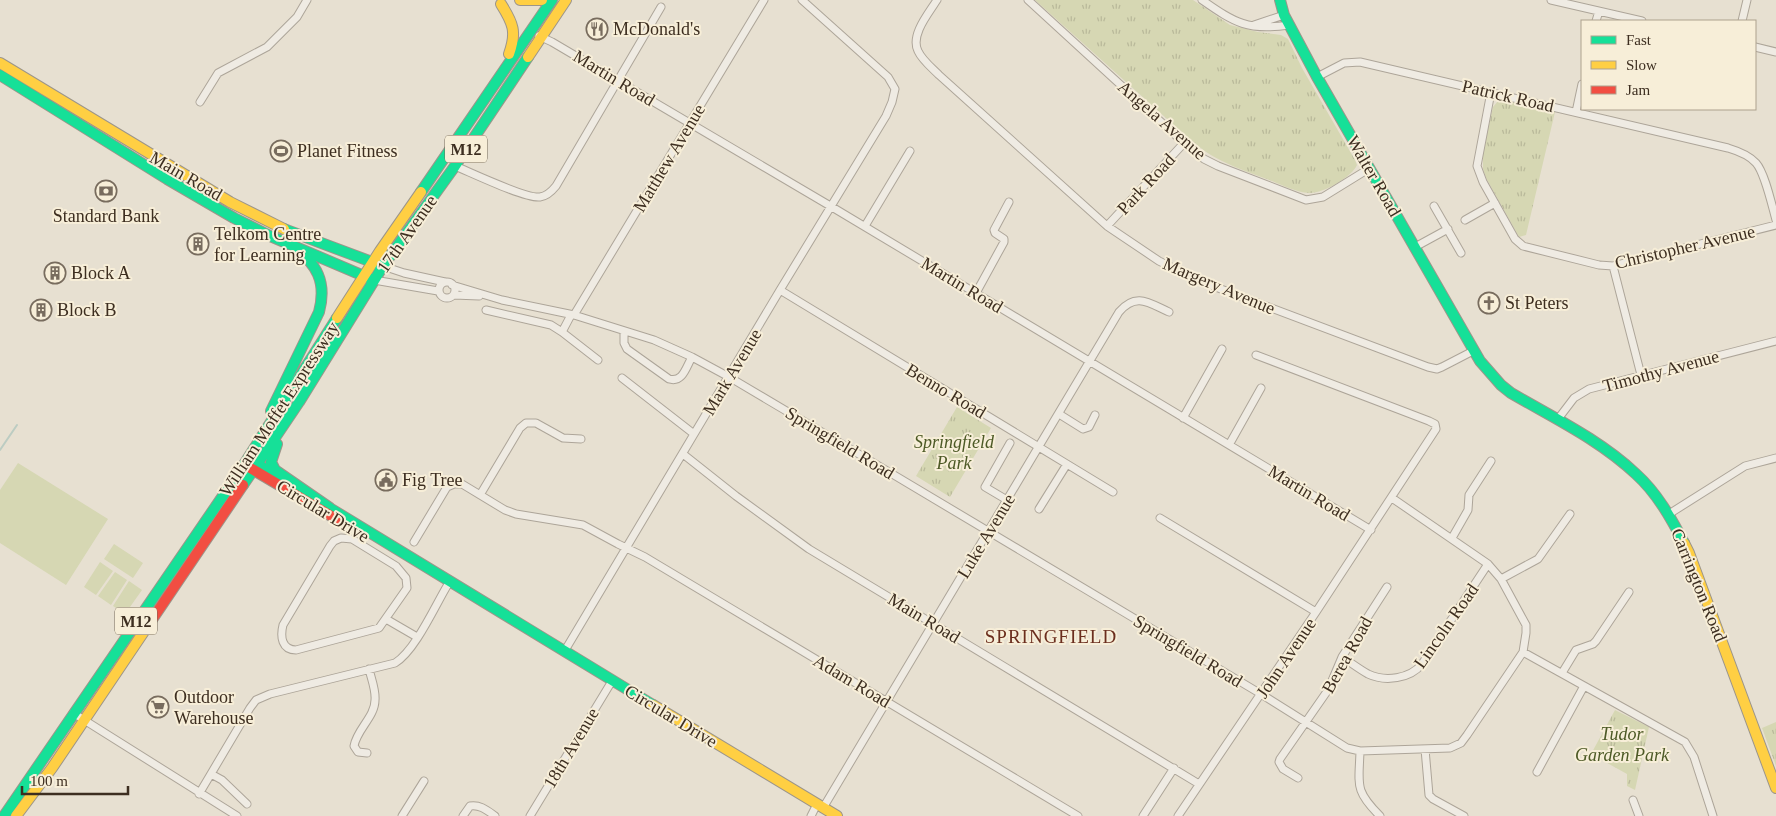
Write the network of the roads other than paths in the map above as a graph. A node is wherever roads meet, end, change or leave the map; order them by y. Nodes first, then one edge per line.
1 (520, 0) edge
2 (542, 0) edge
3 (552, 0) edge
4 (566, 0) edge
5 (764, 0) edge
6 (802, 0) edge
7 (937, 0) edge
8 (1028, 0) edge
9 (1202, 0) edge
10 (1280, 0) edge
11 (1551, 0) edge
12 (1746, 0) edge
13 (303, 1) edge
14 (501, 4) dead end
15 (661, 7) dead end
16 (1599, 11) junction
17 (1287, 20) junction
18 (1596, 20) edge
19 (1638, 20) edge
20 (1742, 20) edge
21 (534, 25) junction
22 (544, 34) junction
23 (1756, 47) edge
24 (1776, 52) edge
25 (0, 63) edge
26 (0, 74) edge
27 (499, 76) junction
28 (1317, 77) junction
29 (618, 80) junction
30 (1581, 89) edge
31 (1490, 92) junction
32 (200, 102) dead end
33 (1576, 112) junction
34 (690, 124) junction
35 (1184, 143) junction
36 (910, 152) dead end
37 (455, 166) junction
38 (1370, 168) junction
39 (1009, 202) dead end
40 (1495, 203) junction
41 (832, 206) junction
42 (1434, 206) dead end
43 (1465, 220) dead end
44 (1776, 220) edge
45 (1776, 225) edge
46 (865, 226) junction
47 (1108, 226) junction
48 (1448, 229) junction
49 (293, 246) junction
50 (1415, 247) junction
51 (1461, 253) dead end
52 (379, 264) junction
53 (1613, 266) junction
54 (370, 278) junction
55 (449, 284) junction
56 (780, 290) junction
57 (438, 291) junction
58 (976, 293) junction
59 (454, 294) junction
60 (502, 300) junction
61 (486, 310) dead end
62 (1169, 312) dead end
63 (573, 315) junction
64 (624, 331) junction
65 (562, 332) junction
66 (1776, 341) edge
67 (1222, 349) dead end
68 (1473, 350) junction
69 (1256, 355) dead end
70 (692, 357) junction
71 (598, 360) dead end
72 (1090, 362) junction
73 (1641, 375) junction
74 (729, 377) junction
75 (622, 378) dead end
76 (1261, 388) dead end
77 (1059, 414) junction
78 (1095, 415) dead end
79 (1184, 418) junction
80 (1558, 419) junction
81 (282, 428) junction
82 (266, 429) junction
83 (694, 434) junction
84 (581, 439) dead end
85 (1010, 443) dead end
86 (1229, 445) junction
87 (1039, 447) junction
88 (683, 454) junction
89 (1776, 458) edge
90 (1491, 461) dead end
91 (251, 464) junction
92 (1067, 464) junction
93 (1113, 492) dead end
94 (480, 495) junction
95 (1392, 498) junction
96 (1007, 500) junction
97 (330, 508) junction
98 (1039, 509) dead end
99 (1570, 514) dead end
100 (1669, 514) junction
101 (1160, 518) dead end
102 (1371, 530) junction
103 (988, 532) junction
104 (1452, 538) junction
105 (414, 542) dead end
106 (626, 547) junction
107 (1488, 564) junction
108 (1501, 579) junction
109 (447, 586) junction
110 (1387, 587) dead end
111 (1629, 592) dead end
112 (1316, 612) junction
113 (505, 616) junction
114 (386, 619) junction
115 (933, 624) junction
116 (417, 637) junction
117 (564, 652) junction
118 (1523, 652) junction
119 (1342, 657) junction
120 (369, 669) junction
121 (1562, 673) junction
122 (612, 681) junction
123 (1584, 686) junction
124 (1261, 694) junction
125 (887, 702) junction
126 (73, 713) junction
127 (84, 720) junction
128 (1306, 722) junction
129 (1425, 750) junction
130 (1360, 751) junction
131 (367, 753) dead end
132 (1174, 768) junction
133 (1537, 772) dead end
134 (211, 774) junction
135 (1298, 778) dead end
136 (424, 781) dead end
137 (1199, 784) junction
138 (1776, 788) edge
139 (199, 794) junction
140 (1633, 800) dead end
141 (247, 804) dead end
142 (820, 806) junction
143 (4, 816) edge
144 (16, 816) edge
145 (237, 816) edge
146 (402, 816) edge
147 (463, 816) edge
148 (495, 816) edge
149 (530, 816) edge
150 (811, 816) edge
151 (837, 816) edge
152 (1078, 816) edge
153 (1142, 816) edge
154 (1178, 816) edge
155 (1380, 816) edge
156 (1464, 816) edge
157 (1638, 816) edge
158 (1713, 816) edge

1 - 2 main road
3 - 21 main road, M12
4 - 22 main road, 17th Avenue / M12
5 - 34 street, Matthew Avenue
6 - 41 street, Mark Avenue
7 - 47 street, Margery Avenue
8 - 35 street, Angela Avenue
9 - 17 street
10 - 17 main road, Walter Road
11 - 16 street
12 - 20 street
13 - 32 street
14 - 27 main road
15 - 29 street
16 - 18 street
16 - 19 street
17 - 28 main road, Walter Road
21 - 22 street
21 - 27 main road, M12
22 - 29 street, Martin Road
22 - 37 main road, 17th Avenue / M12
23 - 24 street
25 - 52 main road, Main Road
26 - 49 main road, Main Road
27 - 52 main road, M12
28 - 31 street, Patrick Road
28 - 38 main road, Walter Road
29 - 34 street, Martin Road
29 - 37 street
30 - 33 street
31 - 33 street, Patrick Road
31 - 40 street, Christopher Avenue
33 - 44 street, Patrick Road
34 - 41 street, Martin Road
34 - 63 street, Matthew Avenue
35 - 38 street, Angela Avenue
35 - 47 street, Park Road
36 - 46 street
37 - 52 main road, 17th Avenue / M12
38 - 50 main road, Walter Road
39 - 58 street
40 - 43 street
40 - 53 street, Christopher Avenue
41 - 46 street, Martin Road
41 - 56 street, Mark Avenue
42 - 48 street
45 - 53 street, Christopher Avenue
46 - 58 street, Martin Road
47 - 68 street, Margery Avenue
48 - 50 street
48 - 51 street
49 - 54 main road, Main Road
49 - 82 main road
50 - 68 main road, Walter Road
52 - 54 main road, 17th Avenue / M12
52 - 55 street, Springfield Road
53 - 73 street
54 - 57 street
54 - 81 main road, 17th Avenue / M12
54 - 82 main road, William Moffet Expressway / M12
55 - 57 street
55 - 59 street
55 - 60 street, Springfield Road
56 - 74 street, Mark Avenue
56 - 87 street, Benno Road
57 - 59 street
58 - 72 street, Martin Road
59 - 60 street, Springfield Road
60 - 63 street, Springfield Road
61 - 65 street
62 - 72 street, Luke Avenue
63 - 64 street, Springfield Road
63 - 65 street, Matthew Avenue
64 - 70 street, Springfield Road
64 - 70 street
65 - 71 street
66 - 73 street, Timothy Avenue
67 - 79 street
68 - 80 main road, Carrington Road
69 - 95 street, John Avenue
70 - 74 street, Springfield Road
72 - 77 street, Luke Avenue
72 - 79 street, Martin Road
73 - 80 street, Timothy Avenue
74 - 83 street, Mark Avenue
74 - 103 street, Springfield Road
75 - 83 street
76 - 86 street
77 - 78 street
77 - 87 street, Luke Avenue
79 - 86 street, Martin Road
80 - 100 main road, Carrington Road
81 - 91 main road, 17th Avenue / M12
81 - 97 main road
82 - 91 main road, William Moffet Expressway / M12
83 - 88 street, Mark Avenue
84 - 94 street
85 - 96 street
86 - 102 street, Martin Road
87 - 92 street, Benno Road
87 - 96 street, Luke Avenue
88 - 106 street, Mark Avenue
88 - 115 street, Main Road
89 - 100 street
90 - 104 street
91 - 97 main road, Circular Drive
91 - 109 main road, Circular Drive
91 - 126 main road, William Moffet Expressway / M12
91 - 127 main road, William Moffet Expressway / M12
92 - 93 street, Benno Road
92 - 98 street
94 - 105 street, Adam Road
94 - 106 street, Adam Road
95 - 102 street, John Avenue
95 - 104 street
96 - 103 street, Luke Avenue
97 - 113 main road, Circular Drive
99 - 108 street
100 - 138 main road, Carrington Road
101 - 112 street
102 - 112 street, John Avenue
103 - 115 street, Luke Avenue
103 - 124 street, Springfield Road
104 - 107 street
106 - 117 street, Mark Avenue
106 - 125 street, Adam Road
107 - 108 street
107 - 119 street, Lincoln Road
108 - 118 street
109 - 113 main road, Circular Drive
109 - 116 street
110 - 119 street, Berea Road
111 - 121 street
112 - 124 street, John Avenue
113 - 117 main road, Circular Drive
114 - 114 street
114 - 116 street
115 - 125 street, Luke Avenue
115 - 132 street, Main Road
116 - 120 street
117 - 122 main road, Circular Drive
118 - 121 street
118 - 129 street
119 - 128 street, Berea Road
120 - 131 street
120 - 134 street
121 - 123 street
122 - 142 main road, Circular Drive
122 - 149 street, 18th Avenue
123 - 133 street
123 - 158 street
124 - 128 street, Springfield Road
124 - 137 street, John Avenue
125 - 142 street, Luke Avenue
125 - 152 street, Adam Road
126 - 127 street
126 - 143 main road, William Moffet Expressway / M12
127 - 139 street
127 - 144 main road, William Moffet Expressway / M12
128 - 130 street, Springfield Road
128 - 135 street, Berea Road
129 - 130 street
129 - 156 street
130 - 155 street
132 - 137 street, Main Road
132 - 153 street
134 - 139 street
134 - 141 street
136 - 146 street
137 - 154 street, John Avenue
139 - 145 street
140 - 157 street
142 - 150 street, Luke Avenue
142 - 151 main road, Circular Drive
147 - 148 street

